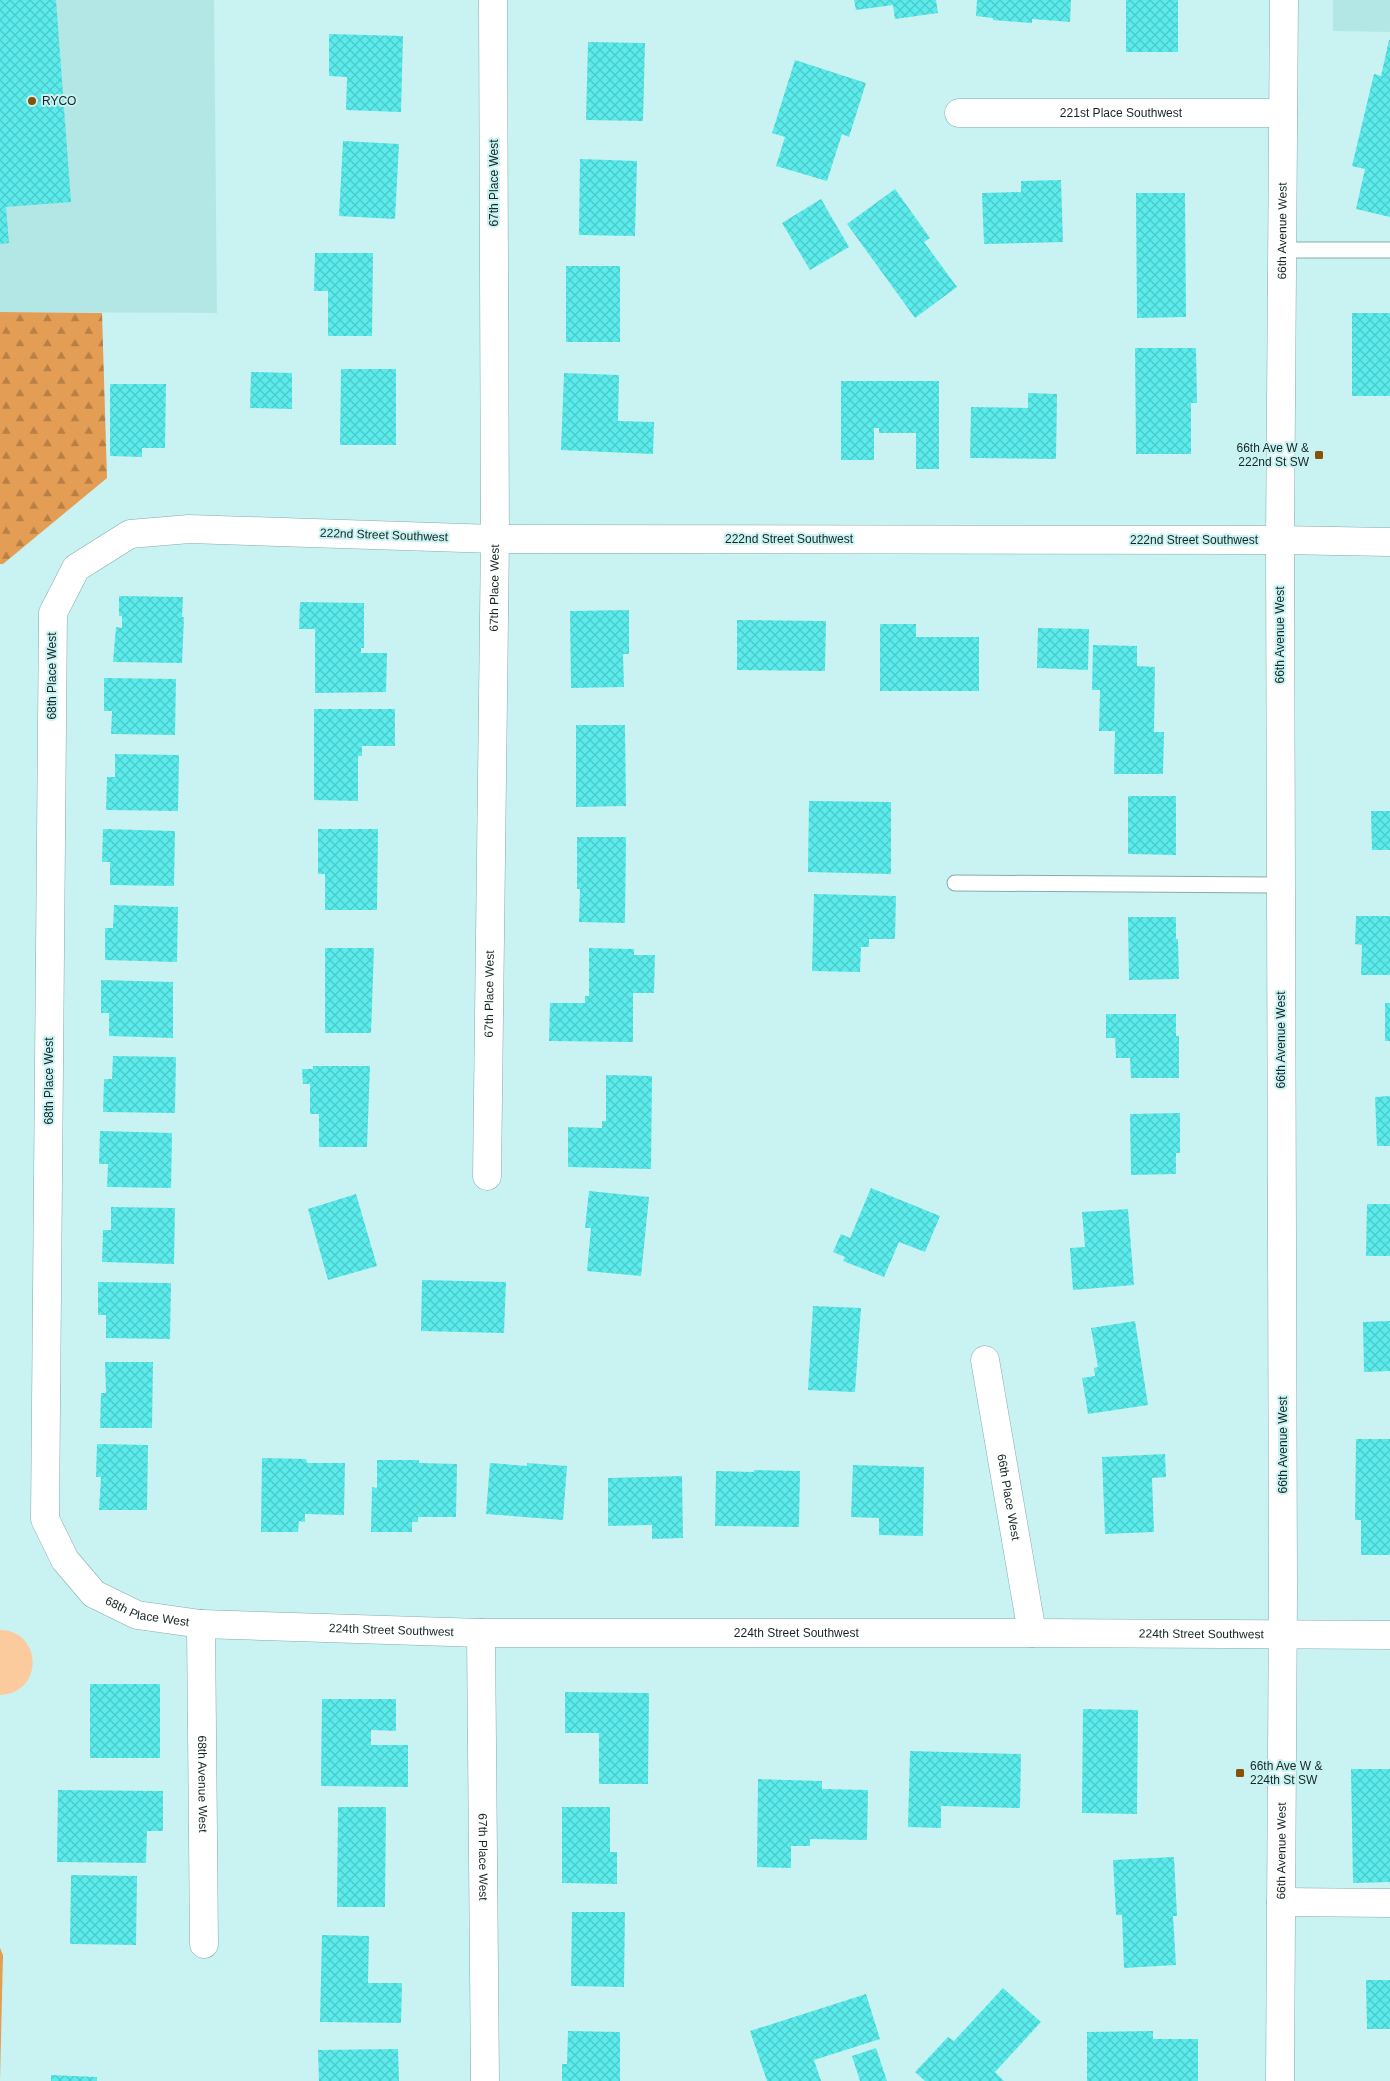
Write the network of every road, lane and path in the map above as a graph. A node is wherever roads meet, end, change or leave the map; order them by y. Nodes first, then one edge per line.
1 (493, 0) edge
2 (1284, 0) edge
3 (960, 113) dead end
4 (1283, 113) junction
5 (1282, 250) junction
6 (1390, 250) edge
7 (189, 529) joint
8 (495, 539) junction
9 (1280, 540) junction
10 (1390, 542) edge
11 (955, 883) dead end
12 (1281, 885) junction
13 (488, 1176) dead end
14 (985, 1360) dead end
15 (201, 1624) junction
16 (481, 1633) junction
17 (1032, 1633) junction
18 (1283, 1635) junction
19 (1390, 1636) edge
20 (1281, 1902) junction
21 (1390, 1902) edge
22 (204, 1944) dead end
23 (485, 2081) edge
24 (1280, 2081) edge

1 - 8 street, 67th Place West
2 - 4 street, 66th Avenue West
3 - 4 street, 221st Place Southwest
4 - 5 street, 66th Avenue West
5 - 6 lane
5 - 9 street, 66th Avenue West
7 - 8 street, 222nd Street Southwest
7 - 15 street, 68th Place West
8 - 9 street, 222nd Street Southwest
8 - 13 street, 67th Place West
9 - 10 street, 222nd Street Southwest
9 - 12 street, 66th Avenue West
11 - 12 lane
12 - 18 street, 66th Avenue West
14 - 17 street, 66th Place West
15 - 16 street, 224th Street Southwest
15 - 22 street, 68th Avenue West
16 - 17 street, 224th Street Southwest
16 - 23 street, 67th Place West
17 - 18 street, 224th Street Southwest
18 - 19 street, 224th Street Southwest
18 - 20 street, 66th Avenue West
20 - 21 street
20 - 24 street, 66th Avenue West

